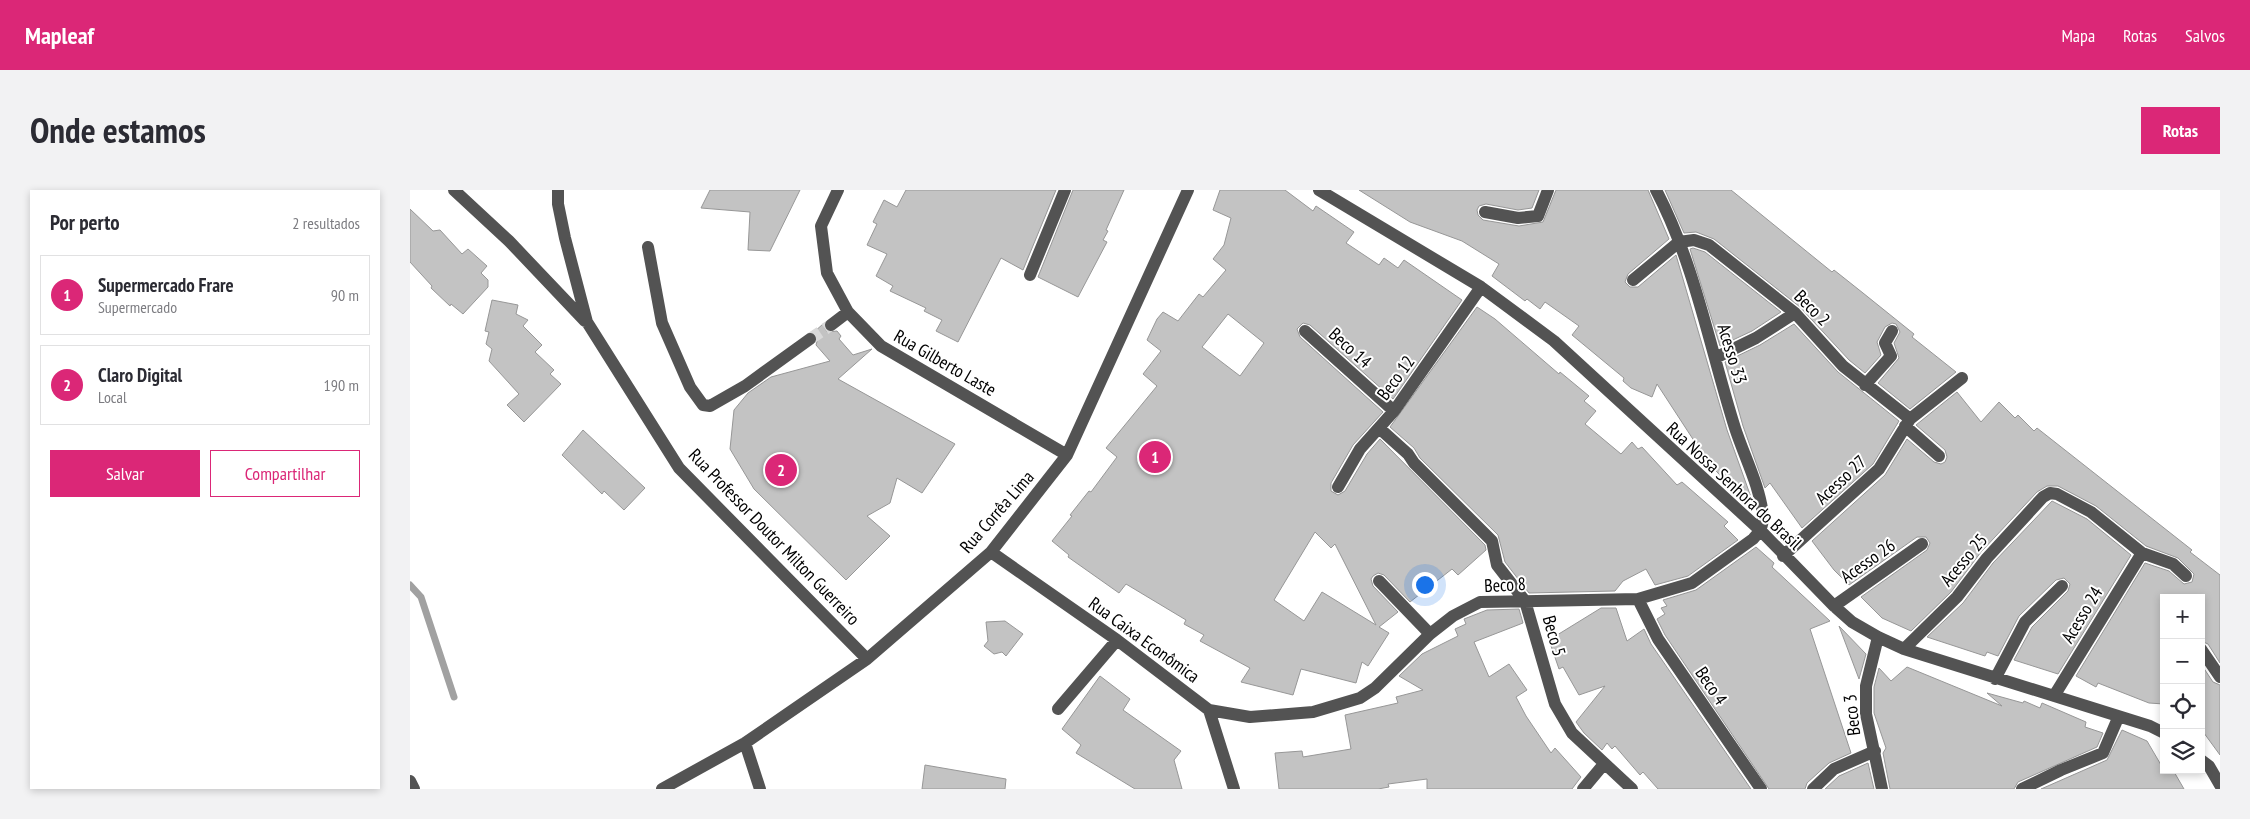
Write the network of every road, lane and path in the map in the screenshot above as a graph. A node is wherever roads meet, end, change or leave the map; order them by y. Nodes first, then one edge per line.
1 (454, 190) edge
2 (558, 190) edge
3 (838, 190) edge
4 (1065, 190) edge
5 (1188, 190) edge
6 (1319, 190) edge
7 (1548, 190) edge
8 (1656, 190) edge
9 (1485, 212) dead end
10 (1679, 242) junction
11 (648, 247) dead end
12 (1030, 275) dead end
13 (1633, 280) dead end
14 (1481, 287) junction
15 (848, 312) junction
16 (1795, 313) junction
17 (587, 322) junction
18 (831, 325) tunnel mouth
19 (1305, 331) dead end
20 (1892, 331) dead end
21 (810, 339) tunnel mouth
22 (1715, 358) junction
23 (1962, 378) dead end
24 (1866, 385) junction
25 (1394, 411) junction
26 (1908, 423) junction
27 (1379, 428) junction
28 (1068, 455) junction
29 (1940, 456) dead end
30 (1338, 487) dead end
31 (1761, 531) junction
32 (1922, 544) dead end
33 (991, 552) junction
34 (2142, 553) junction
35 (1783, 556) junction
36 (2186, 576) dead end
37 (1379, 581) dead end
38 (2062, 586) dead end
39 (1638, 599) junction
40 (1525, 601) junction
41 (1834, 606) junction
42 (1430, 634) junction
43 (1878, 637) junction
44 (1117, 640) junction
45 (1904, 649) junction
46 (2205, 655) edge
47 (867, 659) junction
48 (2220, 677) edge
49 (1995, 679) junction
50 (2054, 696) junction
51 (1058, 709) dead end
52 (1209, 710) junction
53 (2118, 718) junction
54 (2160, 731) edge
55 (745, 743) junction
56 (1875, 751) junction
57 (2210, 762) edge
58 (1604, 764) junction
59 (410, 780) edge
60 (2220, 785) edge
61 (414, 789) edge
62 (662, 789) edge
63 (760, 789) edge
64 (1234, 789) edge
65 (1583, 789) edge
66 (1632, 789) edge
67 (1761, 789) edge
68 (1813, 789) edge
69 (1882, 789) edge
70 (2022, 789) edge

1 - 17 street
2 - 17 street, Rua Professor Doutor Milton Guerreiro
3 - 15 street, Rua Gilberto Laste
4 - 12 street
5 - 28 street, Rua Corrêa Lima
6 - 14 street, Rua Nossa Senhora do Brasil
7 - 9 street
8 - 10 street, Acesso 33
10 - 13 street
10 - 16 street, Beco 2
10 - 22 street, Acesso 33
11 - 21 street
14 - 25 street, Beco 12
14 - 31 street, Rua Nossa Senhora do Brasil
15 - 18 street
15 - 28 street, Rua Gilberto Laste
16 - 22 street
16 - 24 street, Beco 2
17 - 47 street, Rua Professor Doutor Milton Guerreiro
19 - 25 street, Beco 14
20 - 24 street
22 - 31 street, Acesso 33
23 - 26 street
24 - 26 street, Beco 2
25 - 27 street, Beco 12
26 - 29 street, Beco 2
26 - 35 street, Acesso 27
27 - 30 street, Beco 12
27 - 40 street, Beco 5
28 - 33 street, Rua Corrêa Lima
31 - 35 street, Rua Nossa Senhora do Brasil
31 - 39 street, Beco 8
32 - 41 street, Acesso 26
33 - 44 street, Rua Caixa Econômica
33 - 47 street, Rua Corrêa Lima
34 - 36 street
34 - 45 street, Acesso 25
34 - 50 street, Acesso 24
35 - 41 street, Rua Nossa Senhora do Brasil
37 - 42 street
38 - 49 street
39 - 40 street, Beco 8
39 - 67 street, Beco 4
40 - 42 street, Beco 8
40 - 58 street, Beco 5
41 - 43 street, Rua Nossa Senhora do Brasil
42 - 52 street, Beco 8
43 - 45 street, Rua Nossa Senhora do Brasil
43 - 56 street, Beco 3
44 - 51 street
44 - 52 street, Rua Caixa Econômica
45 - 49 street, Rua Nossa Senhora do Brasil
46 - 48 street
47 - 55 street, Rua Corrêa Lima
49 - 50 street, Rua Nossa Senhora do Brasil
50 - 53 street, Rua Nossa Senhora do Brasil
52 - 64 street
53 - 54 street, Rua Nossa Senhora do Brasil
53 - 70 street
55 - 62 street, Rua Corrêa Lima
55 - 63 street
56 - 68 street
56 - 69 street, Beco 3
57 - 60 street
58 - 65 street
58 - 66 street, Beco 5
59 - 61 street

